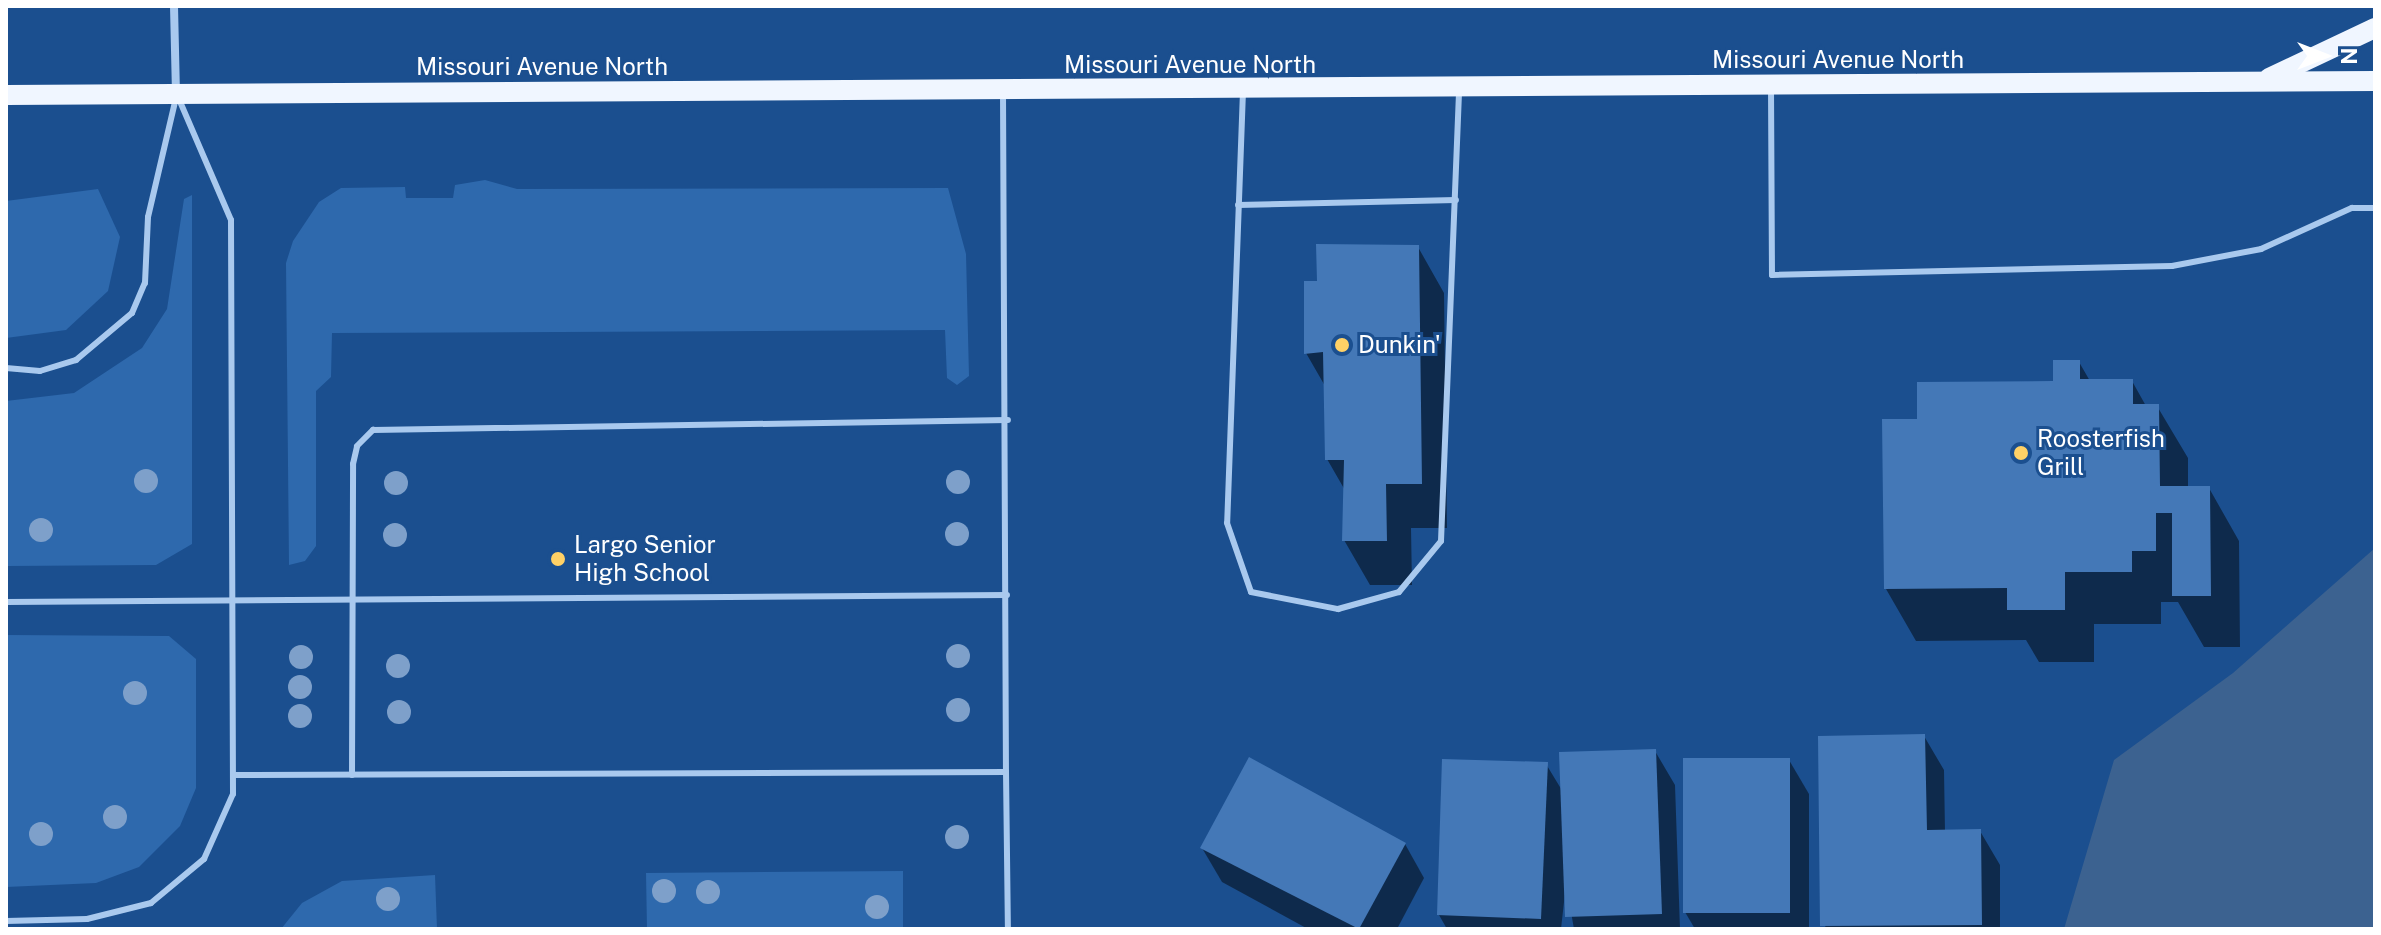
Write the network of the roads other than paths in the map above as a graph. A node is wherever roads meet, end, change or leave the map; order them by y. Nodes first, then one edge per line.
1 (174, 6) edge
2 (2375, 28) edge
3 (2375, 81) edge
4 (2258, 82) junction
5 (1771, 87) junction
6 (1459, 90) junction
7 (1243, 91) junction
8 (1003, 92) junction
9 (176, 94) junction
10 (6, 95) edge
11 (1456, 200) junction
12 (1238, 205) junction
13 (2375, 208) edge
14 (6, 368) edge
15 (1008, 420) junction
16 (1007, 595) junction
17 (234, 599) junction
18 (352, 599) junction
19 (6, 602) edge
20 (1006, 772) junction
21 (236, 775) junction
22 (352, 775) junction
23 (6, 921) edge
24 (1008, 929) edge

1 - 9 street
2 - 4 main road
3 - 4 main road, Missouri Avenue North
4 - 5 main road, Missouri Avenue North
5 - 6 main road, Missouri Avenue North
5 - 13 lane
6 - 7 main road, Missouri Avenue North
6 - 11 lane
7 - 8 main road, Missouri Avenue North
7 - 12 lane
8 - 9 main road, Missouri Avenue North
8 - 15 lane
9 - 10 main road, Missouri Avenue North
9 - 14 lane
9 - 17 lane
11 - 12 lane
11 - 12 lane
15 - 16 lane
15 - 18 lane
16 - 18 lane
16 - 20 lane
17 - 18 lane
17 - 19 lane
17 - 21 lane
18 - 22 lane
20 - 22 lane
20 - 24 lane
21 - 22 lane
21 - 23 lane

